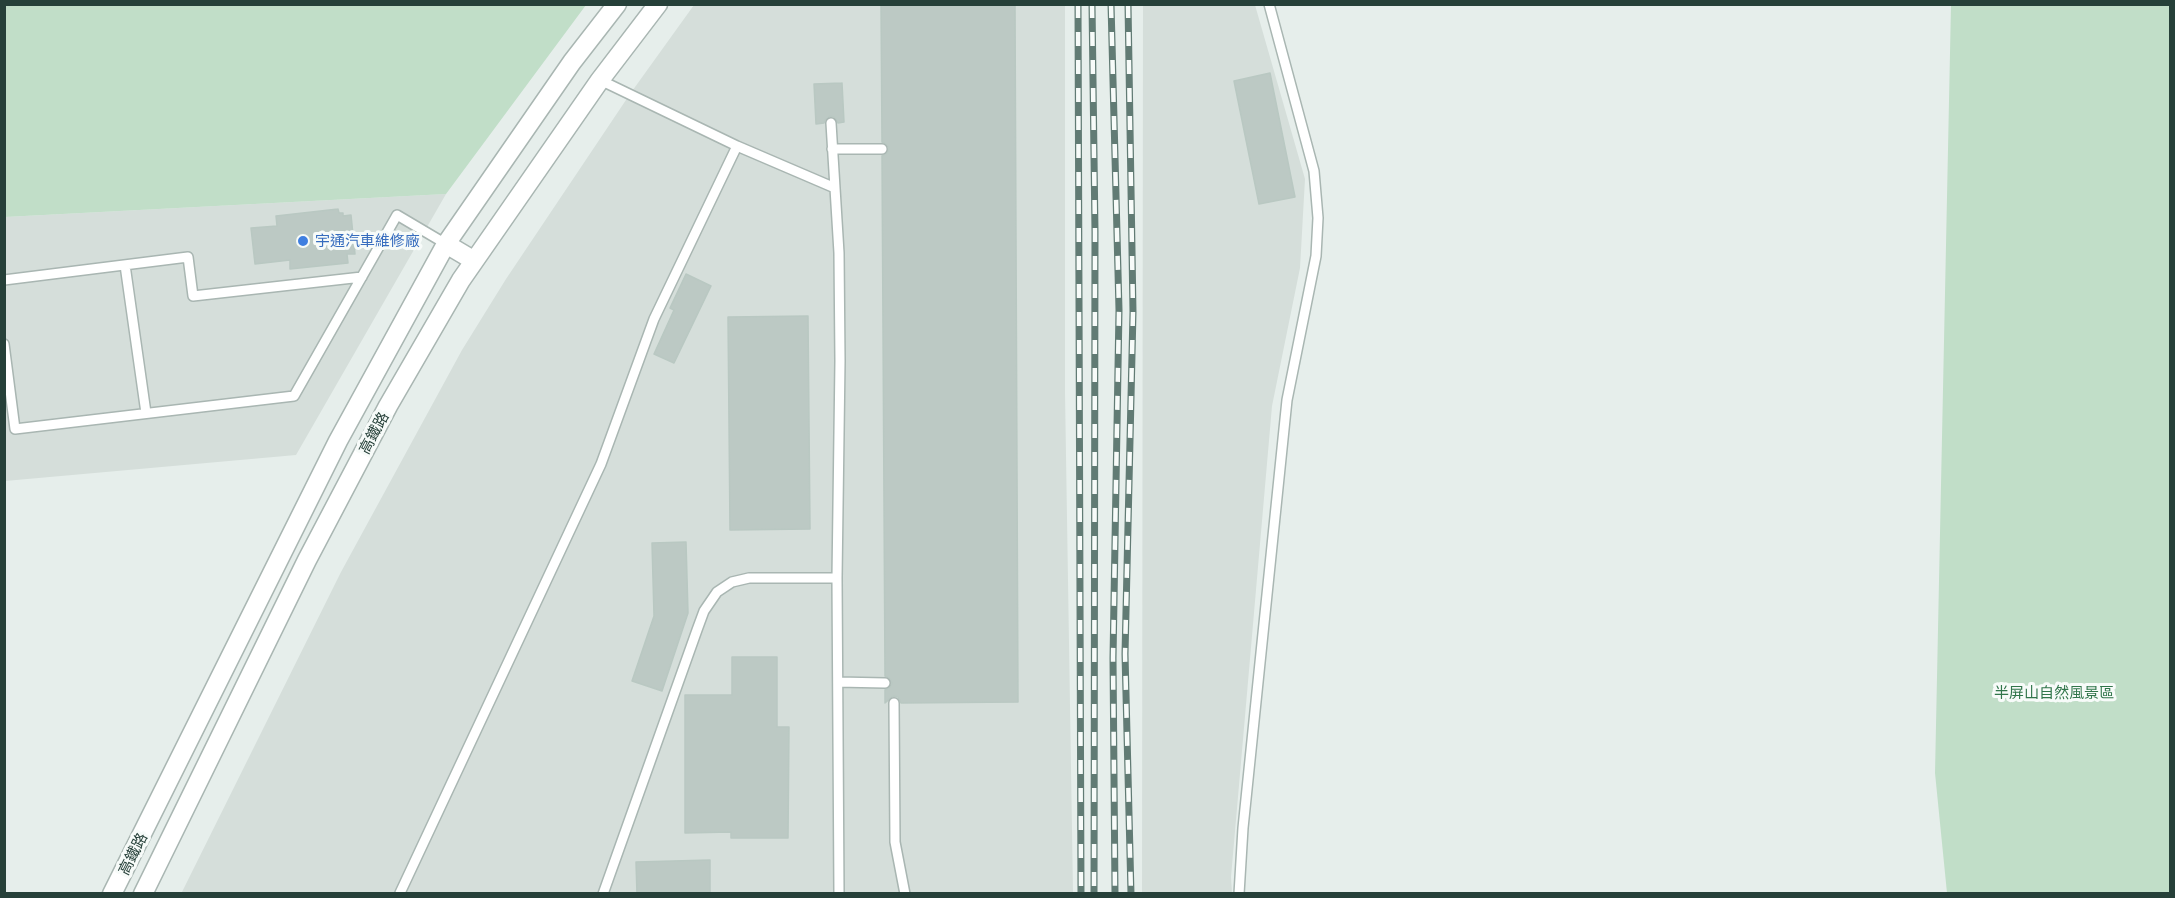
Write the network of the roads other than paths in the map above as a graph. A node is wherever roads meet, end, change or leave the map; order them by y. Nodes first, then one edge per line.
1 (617, 4) edge
2 (658, 4) edge
3 (1269, 4) edge
4 (600, 80) junction
5 (831, 123) dead end
6 (737, 146) junction
7 (832, 149) junction
8 (882, 149) dead end
9 (835, 188) junction
10 (446, 244) junction
11 (473, 260) junction
12 (125, 265) junction
13 (362, 277) junction
14 (4, 280) edge
15 (4, 344) edge
16 (146, 413) junction
17 (837, 578) junction
18 (838, 682) junction
19 (885, 683) dead end
20 (894, 703) dead end
21 (400, 893) edge
22 (112, 894) edge
23 (143, 894) edge
24 (603, 894) edge
25 (839, 894) edge
26 (905, 894) edge
27 (1239, 894) edge

1 - 10 street, 高鐵路
2 - 4 street, 高鐵路
3 - 27 lane
4 - 6 lane
4 - 11 street, 高鐵路
5 - 7 lane
6 - 9 lane
6 - 21 lane
7 - 8 lane
7 - 9 lane
9 - 17 lane
10 - 11 street
10 - 13 lane
10 - 22 street, 高鐵路
11 - 23 street, 高鐵路
12 - 13 lane
12 - 14 lane
12 - 16 lane
13 - 16 lane
15 - 16 lane
17 - 18 lane
17 - 24 lane
18 - 19 lane
18 - 25 lane
20 - 26 lane

